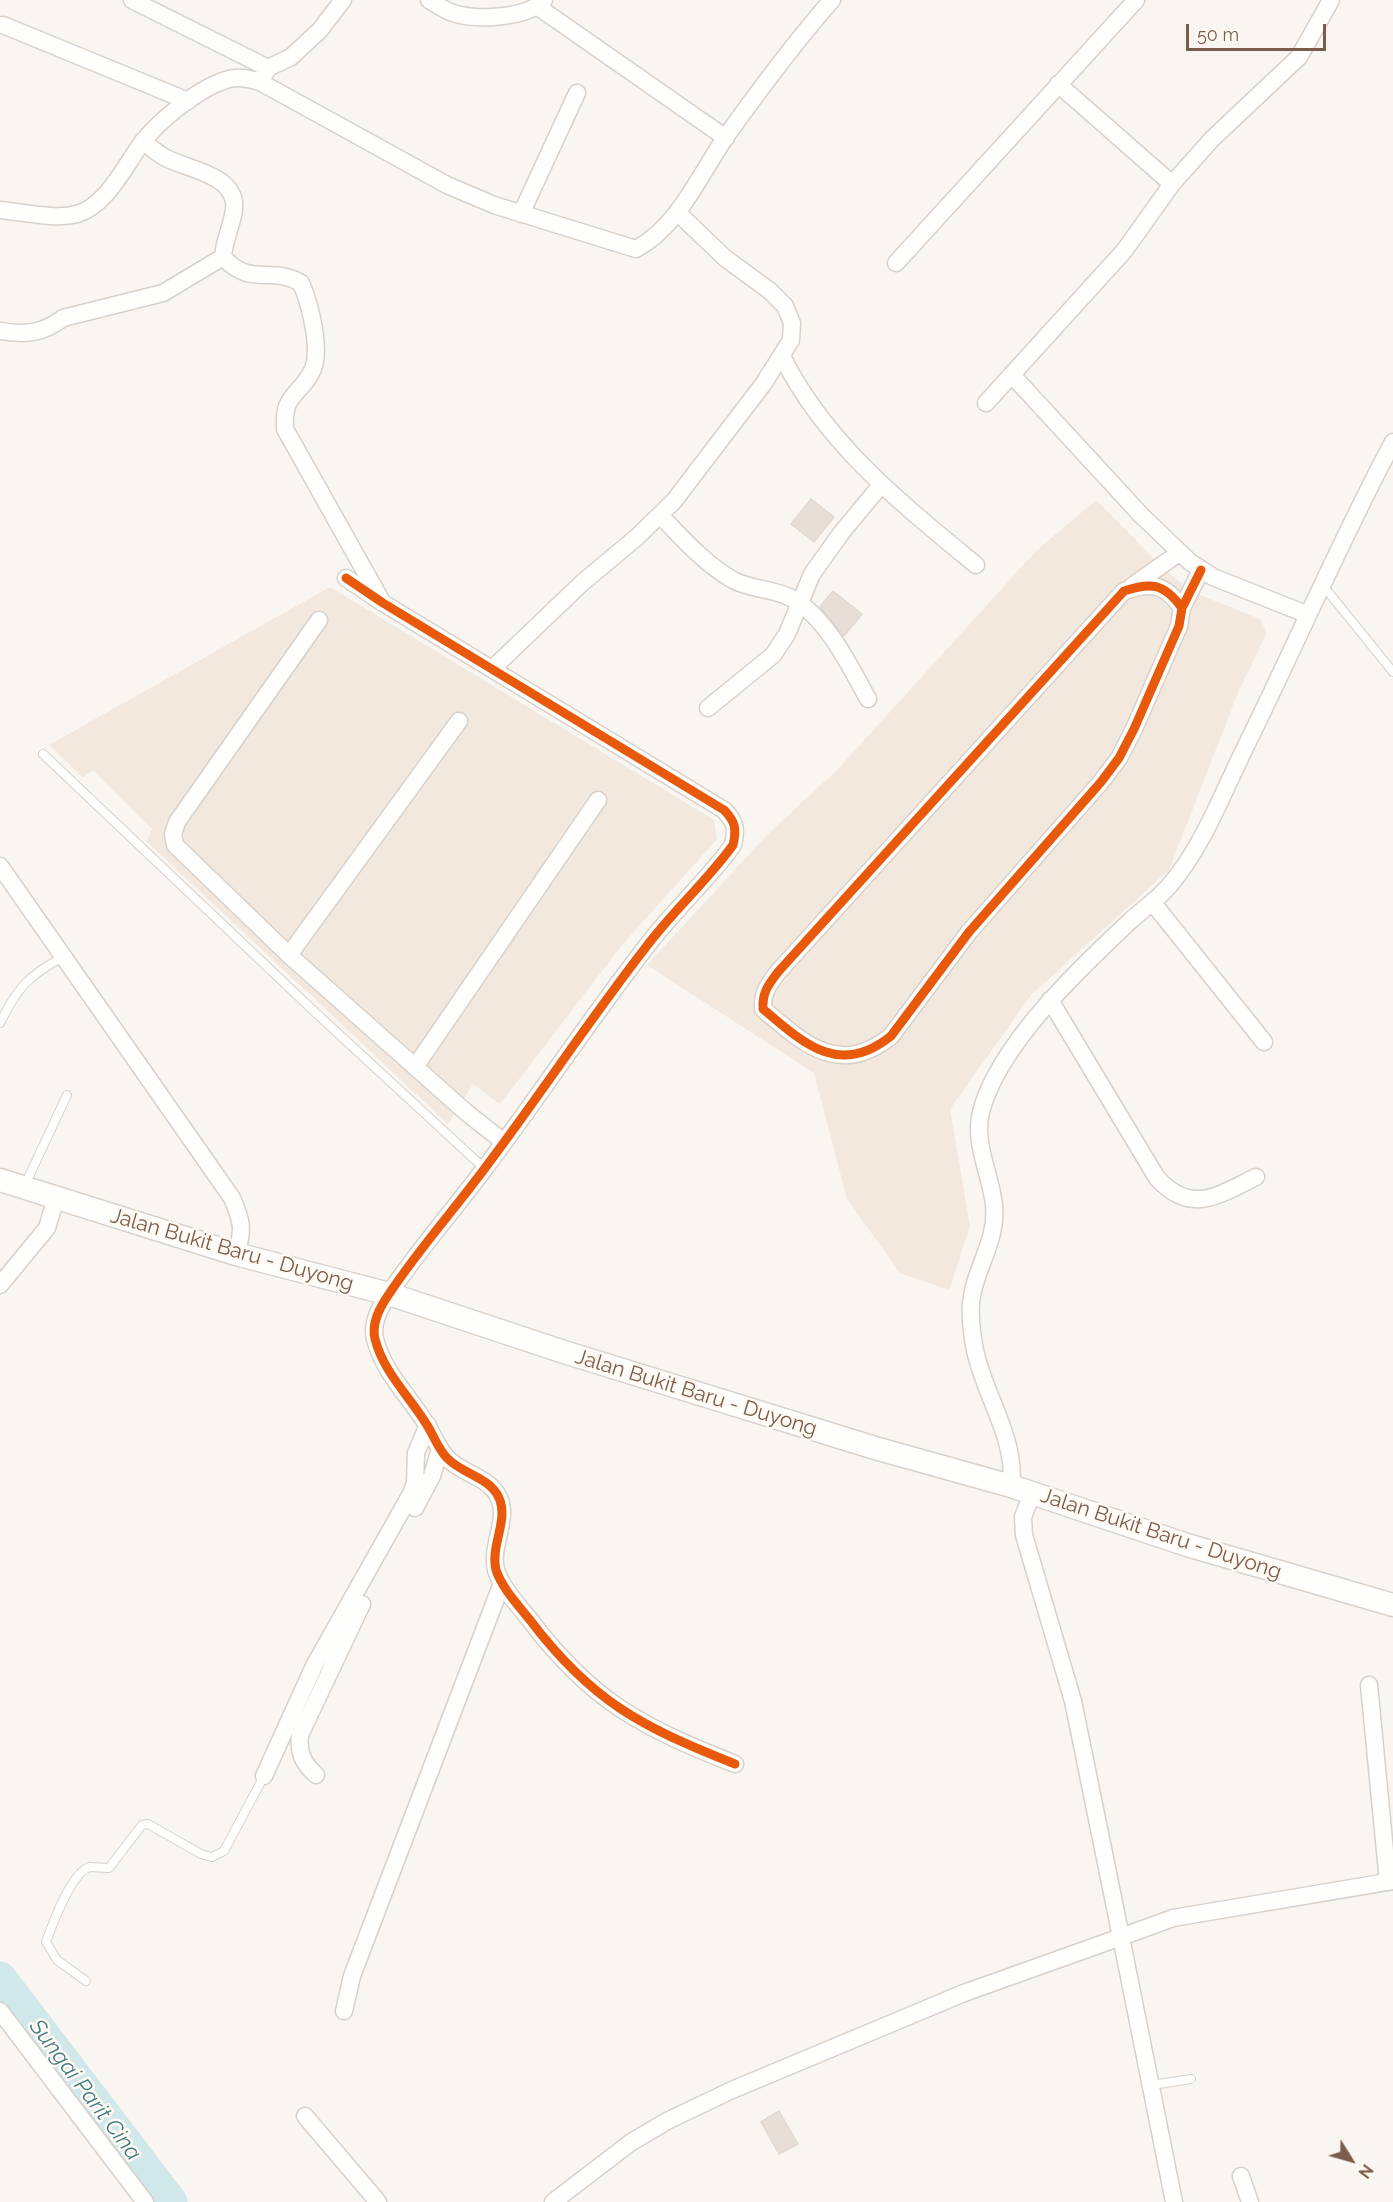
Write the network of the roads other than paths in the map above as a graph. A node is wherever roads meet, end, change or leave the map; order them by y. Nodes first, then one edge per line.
1 (132, 0) edge
2 (343, 0) edge
3 (429, 0) edge
4 (832, 0) edge
5 (1136, 0) edge
6 (1331, 0) edge
7 (541, 3) edge
8 (3, 25) dead end
9 (264, 75) junction
10 (1058, 84) junction
11 (577, 93) dead end
12 (188, 101) junction
13 (726, 138) junction
14 (143, 141) junction
15 (1172, 184) junction
16 (0, 210) edge
17 (678, 213) junction
18 (521, 214) junction
19 (223, 257) junction
20 (896, 263) dead end
21 (0, 331) edge
22 (783, 358) junction
23 (1012, 375) junction
24 (986, 403) dead end
25 (1393, 442) edge
26 (881, 485) junction
27 (660, 516) junction
28 (1179, 553) junction
29 (976, 565) dead end
30 (1201, 570) junction
31 (346, 578) dead end
32 (1321, 583) junction
33 (1124, 591) junction
34 (383, 603) junction
35 (800, 603) junction
36 (1182, 608) junction
37 (1306, 614) junction
38 (320, 620) dead end
39 (492, 669) junction
40 (1393, 672) edge
41 (868, 699) dead end
42 (708, 708) dead end
43 (459, 721) dead end
44 (44, 754) dead end
45 (598, 800) dead end
46 (0, 866) edge
47 (1153, 903) junction
48 (289, 955) junction
49 (63, 957) junction
50 (1050, 1000) junction
51 (0, 1023) edge
52 (1264, 1042) dead end
53 (415, 1067) junction
54 (67, 1095) dead end
55 (504, 1142) junction
56 (485, 1169) junction
57 (1256, 1177) dead end
58 (0, 1180) edge
59 (24, 1188) junction
60 (56, 1198) junction
61 (236, 1254) junction
62 (0, 1286) edge
63 (389, 1294) junction
64 (428, 1425) junction
65 (440, 1449) junction
66 (1011, 1486) junction
67 (1032, 1494) junction
68 (502, 1583) junction
69 (1393, 1605) edge
70 (1369, 1685) dead end
71 (735, 1764) dead end
72 (316, 1775) dead end
73 (264, 1776) joint
74 (1391, 1882) edge
75 (1121, 1937) junction
76 (86, 1981) dead end
77 (0, 2011) edge
78 (344, 2012) dead end
79 (1191, 2079) dead end
80 (1152, 2085) junction
81 (305, 2116) dead end
82 (1241, 2176) dead end
83 (145, 2202) edge
84 (378, 2202) edge
85 (553, 2202) edge
86 (1174, 2202) edge
87 (1250, 2202) edge

1 - 9 street
2 - 9 street
3 - 7 street
4 - 13 street
5 - 10 street
6 - 15 street
7 - 13 street
8 - 12 street
9 - 12 street
9 - 18 street
10 - 15 street
10 - 20 street
11 - 18 street
12 - 14 street
13 - 17 street
14 - 16 street
14 - 19 street
15 - 23 street
17 - 18 street
17 - 22 street
19 - 21 street
19 - 34 street
22 - 26 street
22 - 27 street
23 - 24 street
23 - 28 street
25 - 32 street
26 - 29 street
26 - 35 street
27 - 35 street
27 - 39 street
28 - 30 street
28 - 33 street
30 - 36 street
30 - 37 street
31 - 34 street
32 - 37 street
32 - 40 lane
33 - 36 street
33 - 36 street
34 - 39 street
35 - 41 street
35 - 42 street
37 - 47 street
38 - 48 street
39 - 55 street
43 - 48 street
44 - 56 lane
45 - 53 street
46 - 49 street
47 - 50 street
47 - 52 street
48 - 53 street
49 - 51 lane
49 - 61 street
50 - 57 street
50 - 66 street
53 - 55 street
54 - 59 lane
55 - 56 street
56 - 63 street
58 - 59 main road, Jalan Bukit Baru - Duyong
59 - 60 main road, Jalan Bukit Baru - Duyong
60 - 61 main road, Jalan Bukit Baru - Duyong
60 - 62 street
61 - 63 main road, Jalan Bukit Baru - Duyong
63 - 64 street
63 - 66 main road, Jalan Bukit Baru - Duyong
64 - 65 street
64 - 73 street
65 - 68 street
65 - 72 street
66 - 67 main road, Jalan Bukit Baru - Duyong
67 - 69 main road, Jalan Bukit Baru - Duyong
67 - 75 street
68 - 71 street
68 - 78 street
70 - 74 street
73 - 76 lane
74 - 75 street
75 - 80 street
75 - 85 street
77 - 83 street
79 - 80 lane
80 - 86 street
81 - 84 street
82 - 87 street

